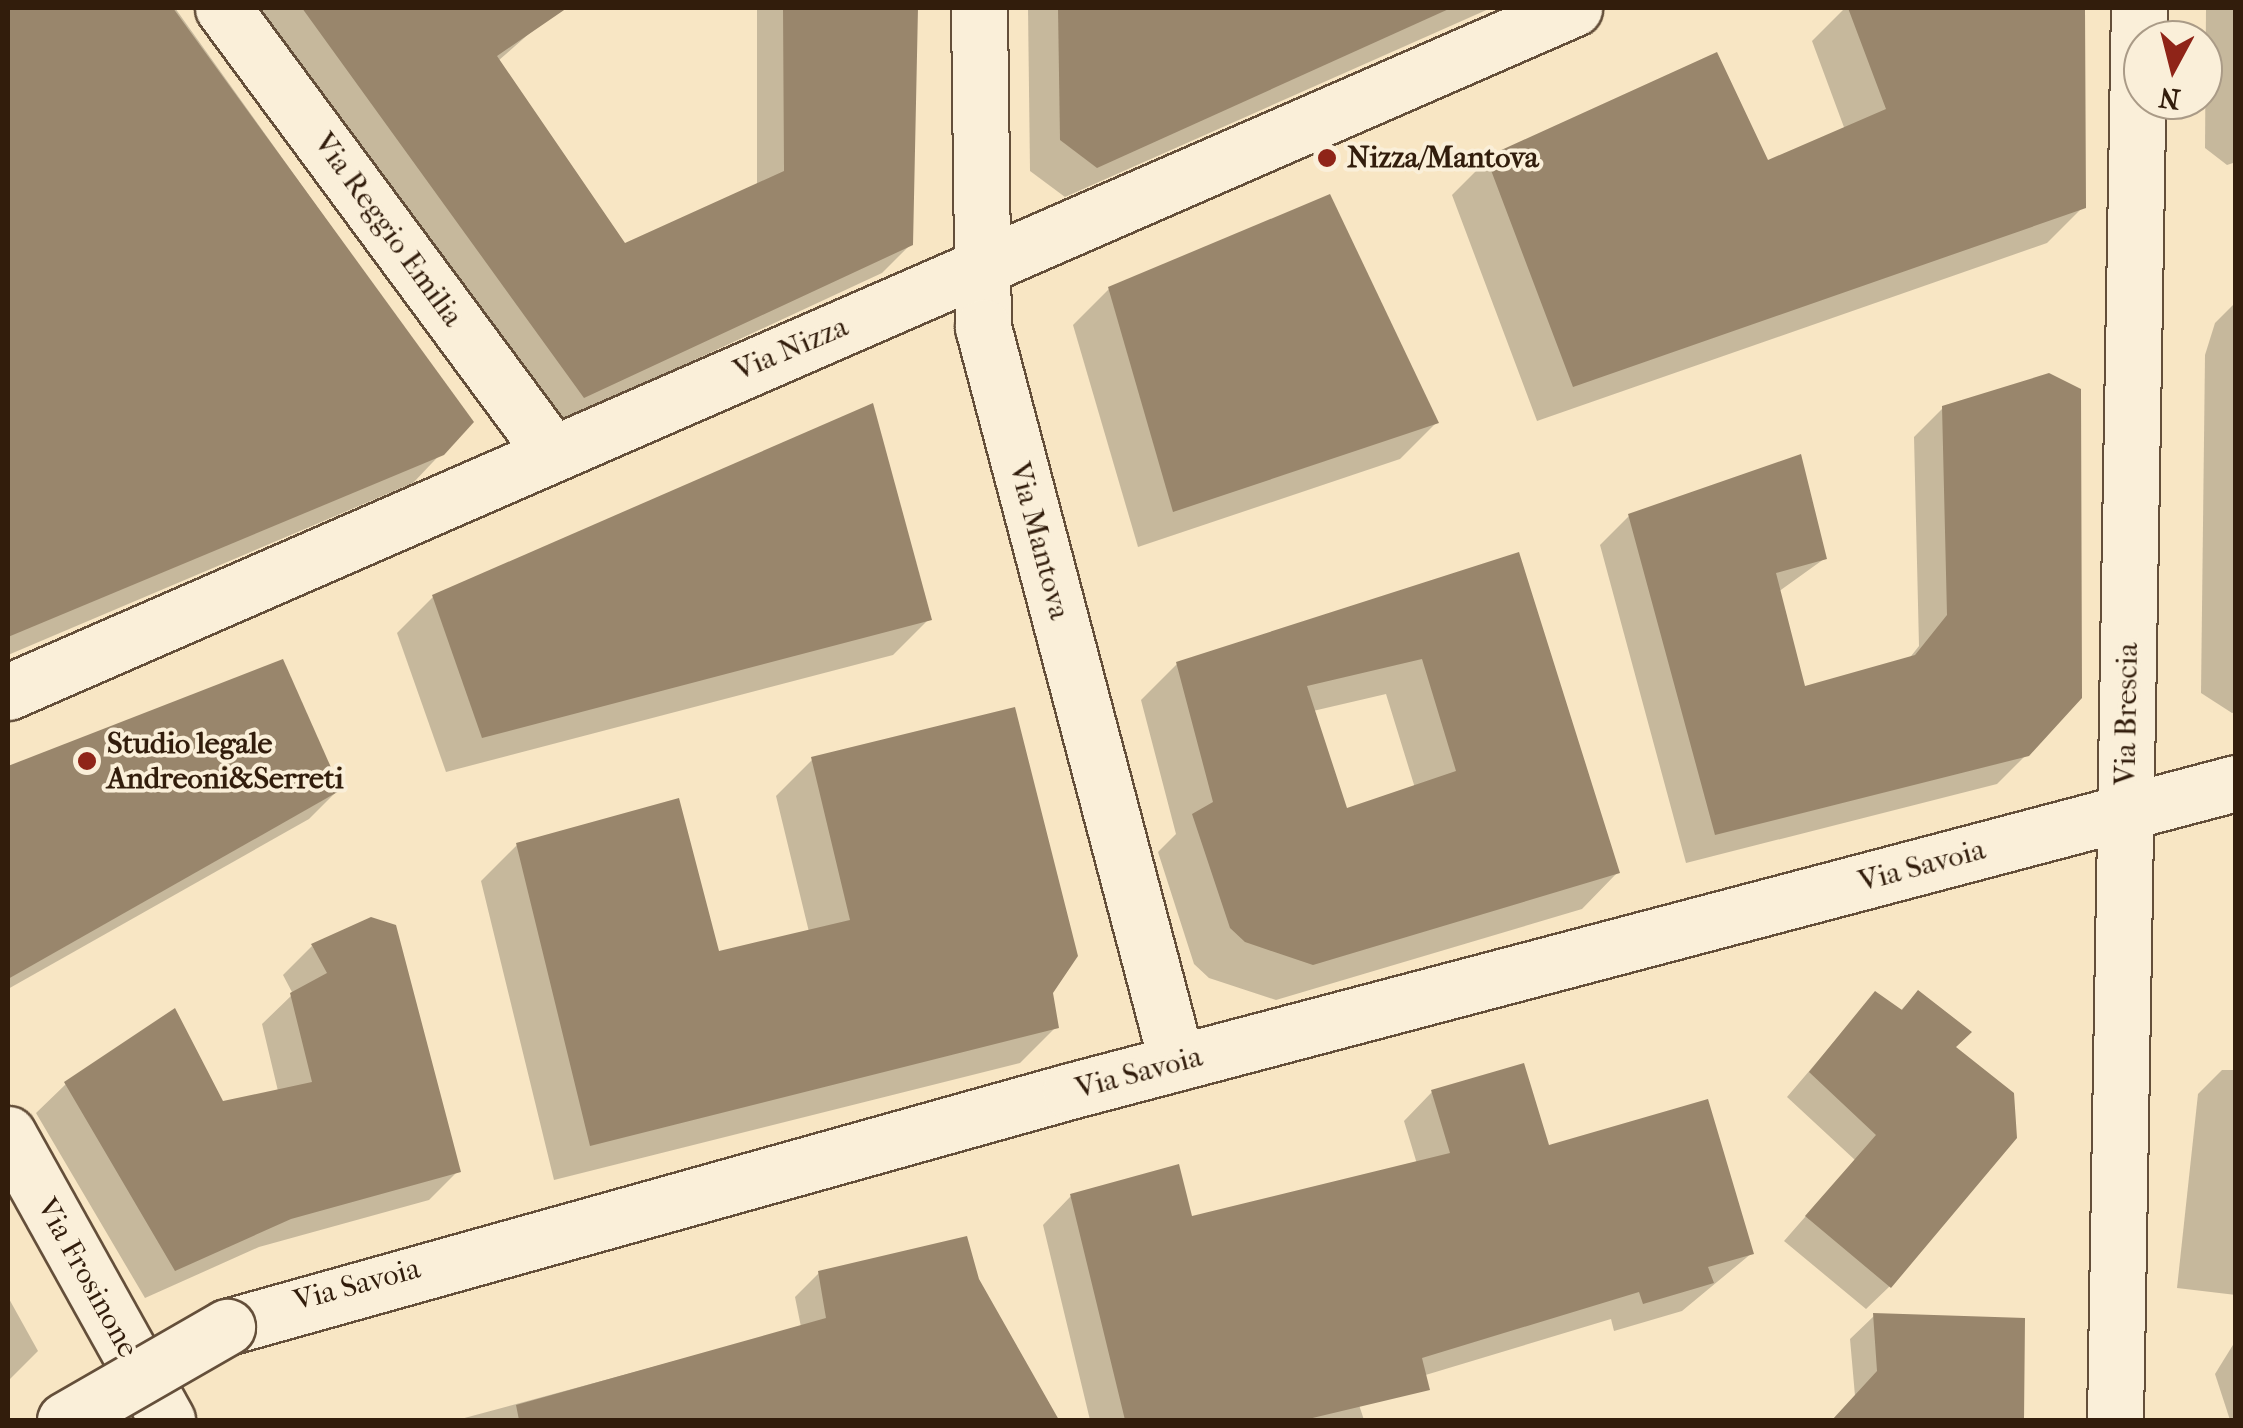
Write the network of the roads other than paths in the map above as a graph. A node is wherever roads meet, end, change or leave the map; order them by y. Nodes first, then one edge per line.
1 (223, 8) edge
2 (979, 8) edge
3 (1574, 8) edge
4 (2139, 8) edge
5 (981, 268) junction
6 (552, 452) junction
7 (8, 692) edge
8 (2236, 783) edge
9 (2125, 813) junction
10 (1177, 1063) junction
11 (8, 1134) edge
12 (64, 1420) edge
13 (168, 1420) edge
14 (2116, 1420) edge

1 - 6 street, Via Reggio Emilia
2 - 5 street, Via Mantova
3 - 5 street, Via Nizza
4 - 9 street, Via Brescia
5 - 6 street, Via Nizza
5 - 10 street, Via Mantova
6 - 7 street, Via Nizza
8 - 9 street, Via Savoia
9 - 10 street, Via Savoia
9 - 14 street, Via Brescia
10 - 12 street, Via Savoia, bridge
11 - 13 street, Via Frosinone

